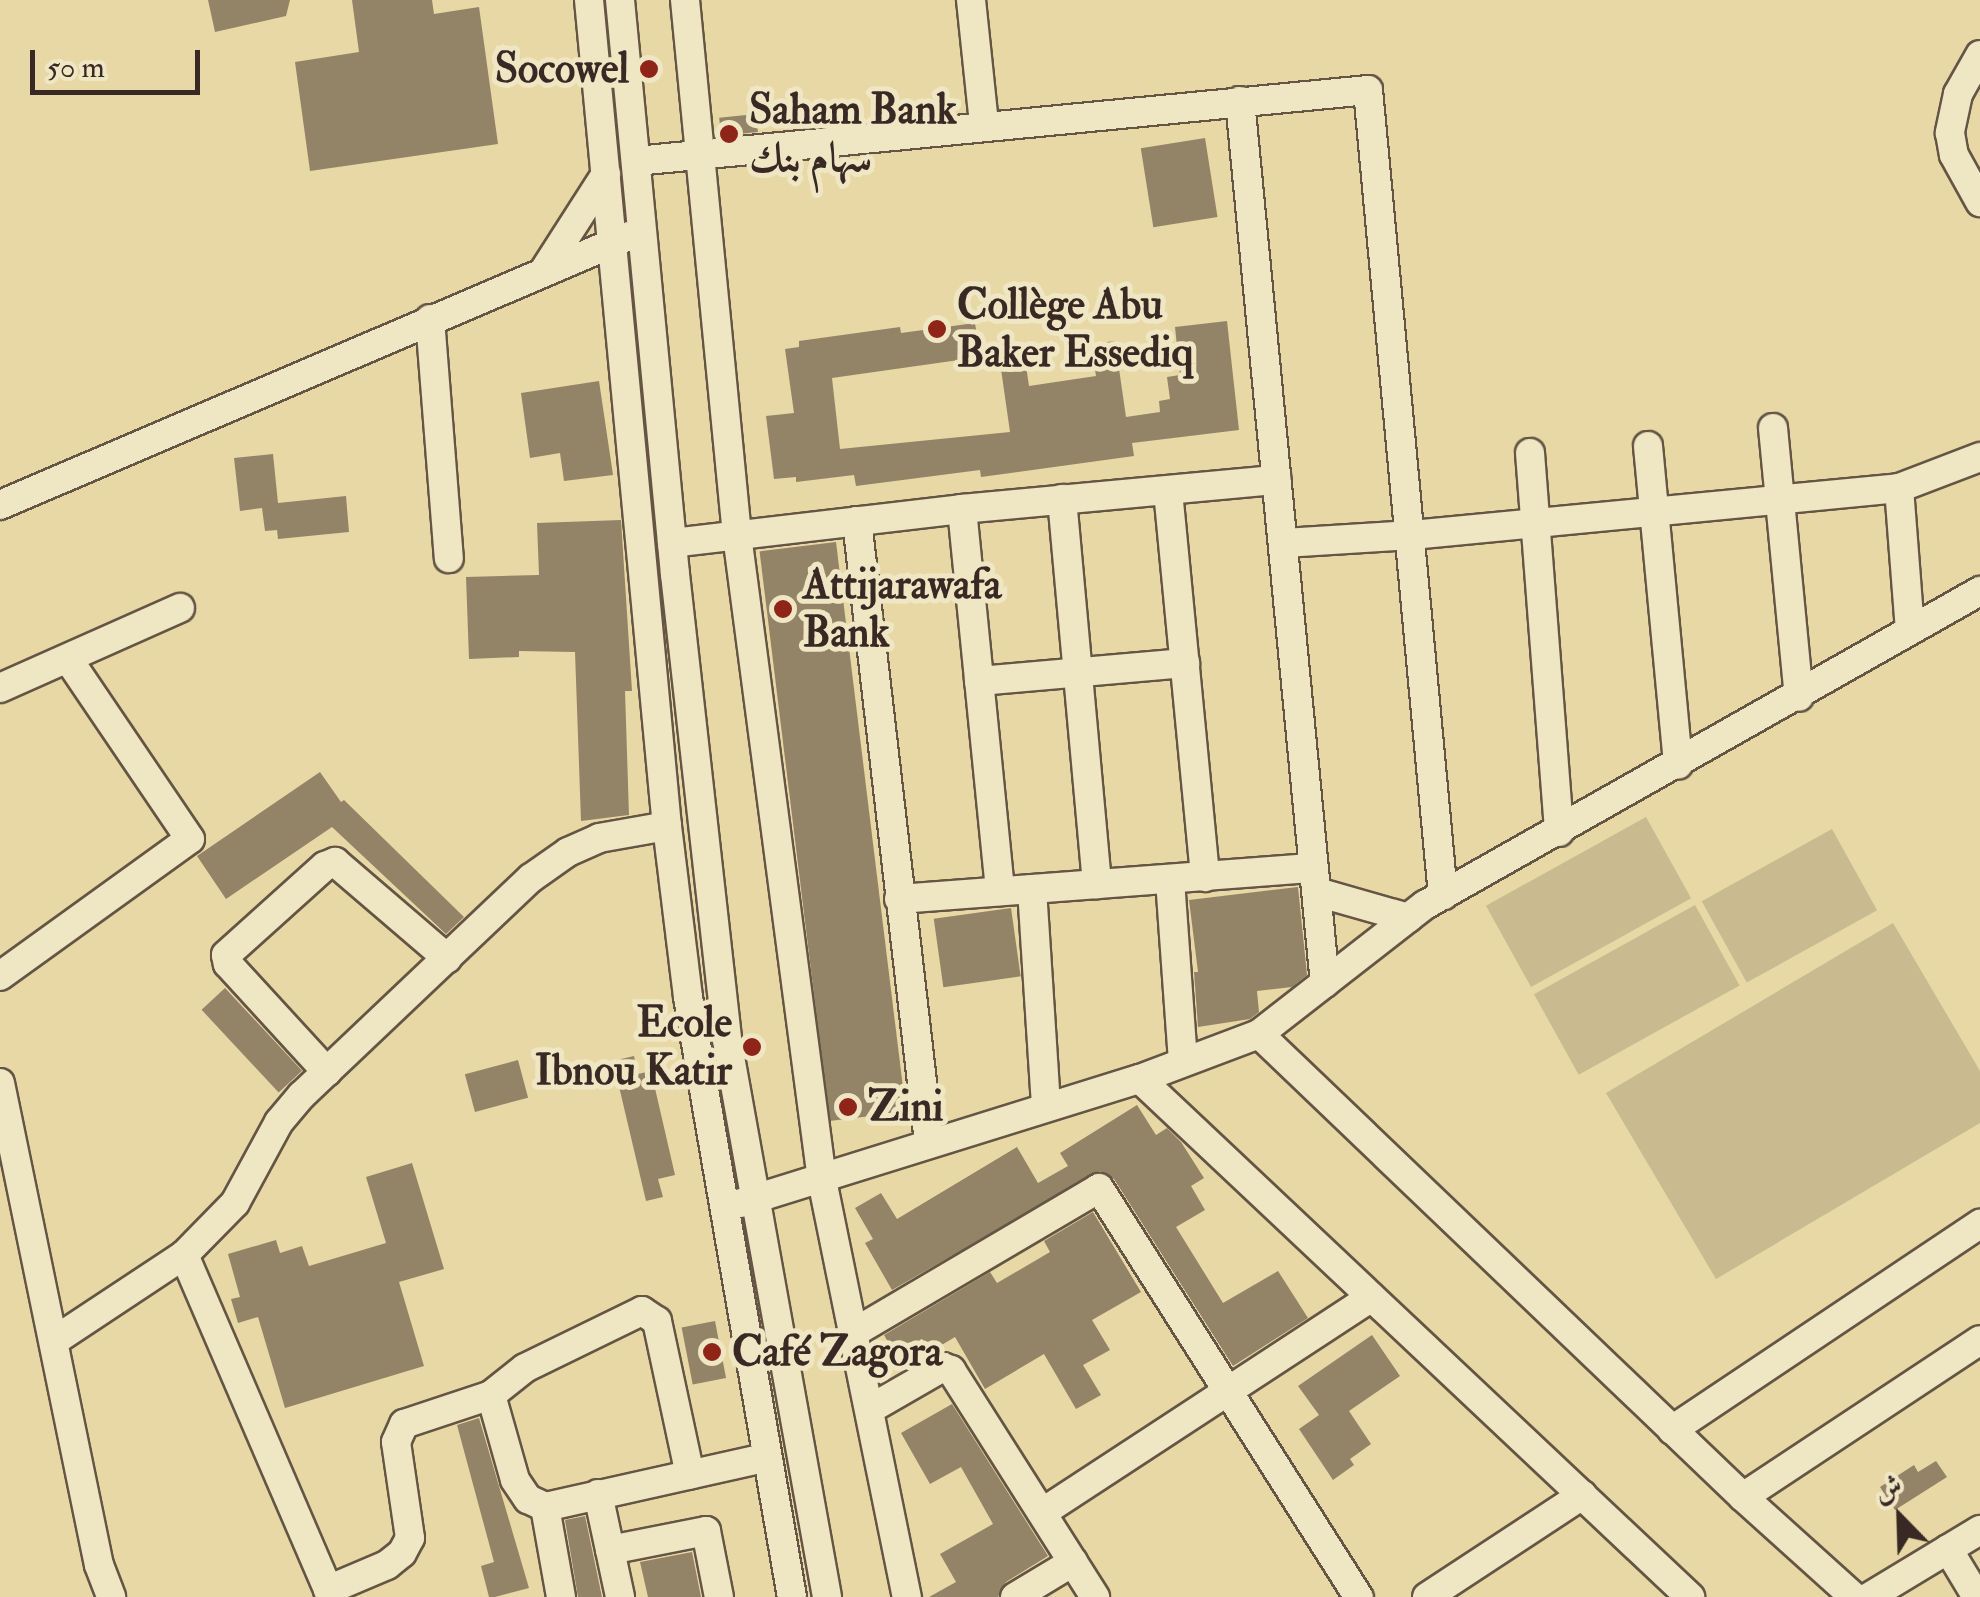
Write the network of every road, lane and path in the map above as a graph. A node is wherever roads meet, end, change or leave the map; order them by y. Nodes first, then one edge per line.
1 (590, 0) edge
2 (620, 0) edge
3 (684, 0) edge
4 (970, 0) edge
5 (1980, 55) edge
6 (1240, 101) junction
7 (984, 124) junction
8 (703, 153) junction
9 (636, 161) junction
10 (606, 174) junction
11 (1980, 202) edge
12 (644, 230) junction
13 (614, 243) junction
14 (544, 270) junction
15 (430, 319) junction
16 (1772, 428) dead end
17 (1648, 446) dead end
18 (1530, 452) dead end
19 (1980, 457) edge
20 (1278, 480) junction
21 (1899, 488) junction
22 (1168, 491) junction
23 (1062, 499) junction
24 (1780, 500) junction
25 (0, 504) edge
26 (962, 509) junction
27 (1654, 514) junction
28 (857, 521) junction
29 (1534, 524) junction
30 (737, 535) junction
31 (1412, 535) junction
32 (672, 543) junction
33 (1284, 543) junction
34 (449, 558) dead end
35 (1980, 592) edge
36 (180, 608) dead end
37 (1910, 630) junction
38 (68, 658) junction
39 (1185, 662) junction
40 (1077, 673) junction
41 (979, 681) junction
42 (0, 688) edge
43 (1799, 697) junction
44 (1678, 765) junction
45 (667, 826) junction
46 (1559, 832) junction
47 (1206, 877) junction
48 (1170, 880) junction
49 (1316, 880) junction
50 (1097, 884) junction
51 (1032, 889) junction
52 (1000, 891) junction
53 (1442, 896) junction
54 (899, 899) junction
55 (1408, 918) junction
56 (446, 958) junction
57 (0, 976) edge
58 (1325, 983) junction
59 (1259, 1034) junction
60 (1183, 1062) junction
61 (327, 1072) junction
62 (1140, 1079) junction
63 (0, 1083) edge
64 (1046, 1108) junction
65 (929, 1142) junction
66 (822, 1180) junction
67 (756, 1200) junction
68 (726, 1207) junction
69 (1980, 1224) edge
70 (184, 1255) junction
71 (1372, 1296) junction
72 (855, 1332) junction
73 (54, 1340) junction
74 (1980, 1340) edge
75 (1227, 1394) junction
76 (491, 1396) junction
77 (870, 1408) junction
78 (1672, 1430) junction
79 (765, 1458) junction
80 (690, 1474) junction
81 (598, 1494) junction
82 (1582, 1495) junction
83 (1743, 1497) junction
84 (544, 1507) junction
85 (1043, 1512) junction
86 (1980, 1530) edge
87 (1948, 1549) junction
88 (610, 1550) junction
89 (1074, 1562) junction
90 (329, 1593) edge
91 (111, 1597) edge
92 (561, 1597) edge
93 (620, 1597) edge
94 (719, 1597) edge
95 (792, 1597) edge
96 (827, 1597) edge
97 (907, 1597) edge
98 (1015, 1597) edge
99 (1095, 1597) edge
100 (1358, 1597) edge
101 (1427, 1597) edge
102 (1690, 1597) edge
103 (1854, 1597) edge
104 (1869, 1597) edge
105 (1977, 1597) edge

1 - 10 street
2 - 9 street
3 - 8 street
4 - 7 street
5 - 11 street
6 - 7 street
6 - 20 street
6 - 31 street
7 - 8 street
8 - 9 street
8 - 30 street
9 - 12 street
10 - 13 street
10 - 14 street
12 - 13 street
12 - 32 street
13 - 14 street
13 - 45 street
14 - 15 street
15 - 25 street
15 - 34 street
16 - 24 street
17 - 27 street
18 - 29 street
19 - 21 street
20 - 22 street
20 - 33 street
21 - 24 street
21 - 37 street
22 - 23 street
22 - 39 street
23 - 26 street
23 - 40 street
24 - 27 street
24 - 43 street
26 - 28 street
26 - 41 street
27 - 29 street
27 - 44 street
28 - 30 street
28 - 54 street
29 - 31 street
29 - 46 street
30 - 32 street
30 - 66 street
31 - 33 street
31 - 53 street
32 - 67 street
33 - 49 street
35 - 37 street
36 - 38 street
37 - 43 street
38 - 42 street
38 - 57 street
39 - 40 street
39 - 47 street
40 - 41 street
40 - 50 street
41 - 52 street
43 - 44 street
44 - 46 street
45 - 56 street
45 - 68 street
46 - 53 street
47 - 48 street
47 - 49 street
48 - 50 street
48 - 60 street
49 - 55 street
49 - 58 street
50 - 51 street
51 - 52 street
51 - 64 street
52 - 54 street
53 - 55 street
54 - 65 street
55 - 58 street
56 - 61 street
56 - 61 street
58 - 59 street
59 - 60 street
59 - 78 street
60 - 62 street
61 - 70 street
62 - 64 street
62 - 71 street
63 - 73 street
64 - 65 street
65 - 66 street
66 - 67 street
66 - 72 street
67 - 68 street
67 - 96 street
68 - 79 street
69 - 78 street
70 - 73 street
70 - 90 street
71 - 75 street
71 - 82 street
72 - 75 street
72 - 77 street
73 - 91 street
74 - 83 street
75 - 85 street
75 - 100 street
76 - 80 street
76 - 84 street
76 - 90 street
77 - 85 street
77 - 97 street
78 - 83 street
79 - 80 street
79 - 95 street
80 - 81 street
81 - 84 street
81 - 88 street
82 - 101 street
82 - 102 street
83 - 103 street
84 - 92 street
85 - 89 street
86 - 87 street
87 - 104 street
87 - 105 street
88 - 93 street
88 - 94 street
89 - 98 street
89 - 99 street

